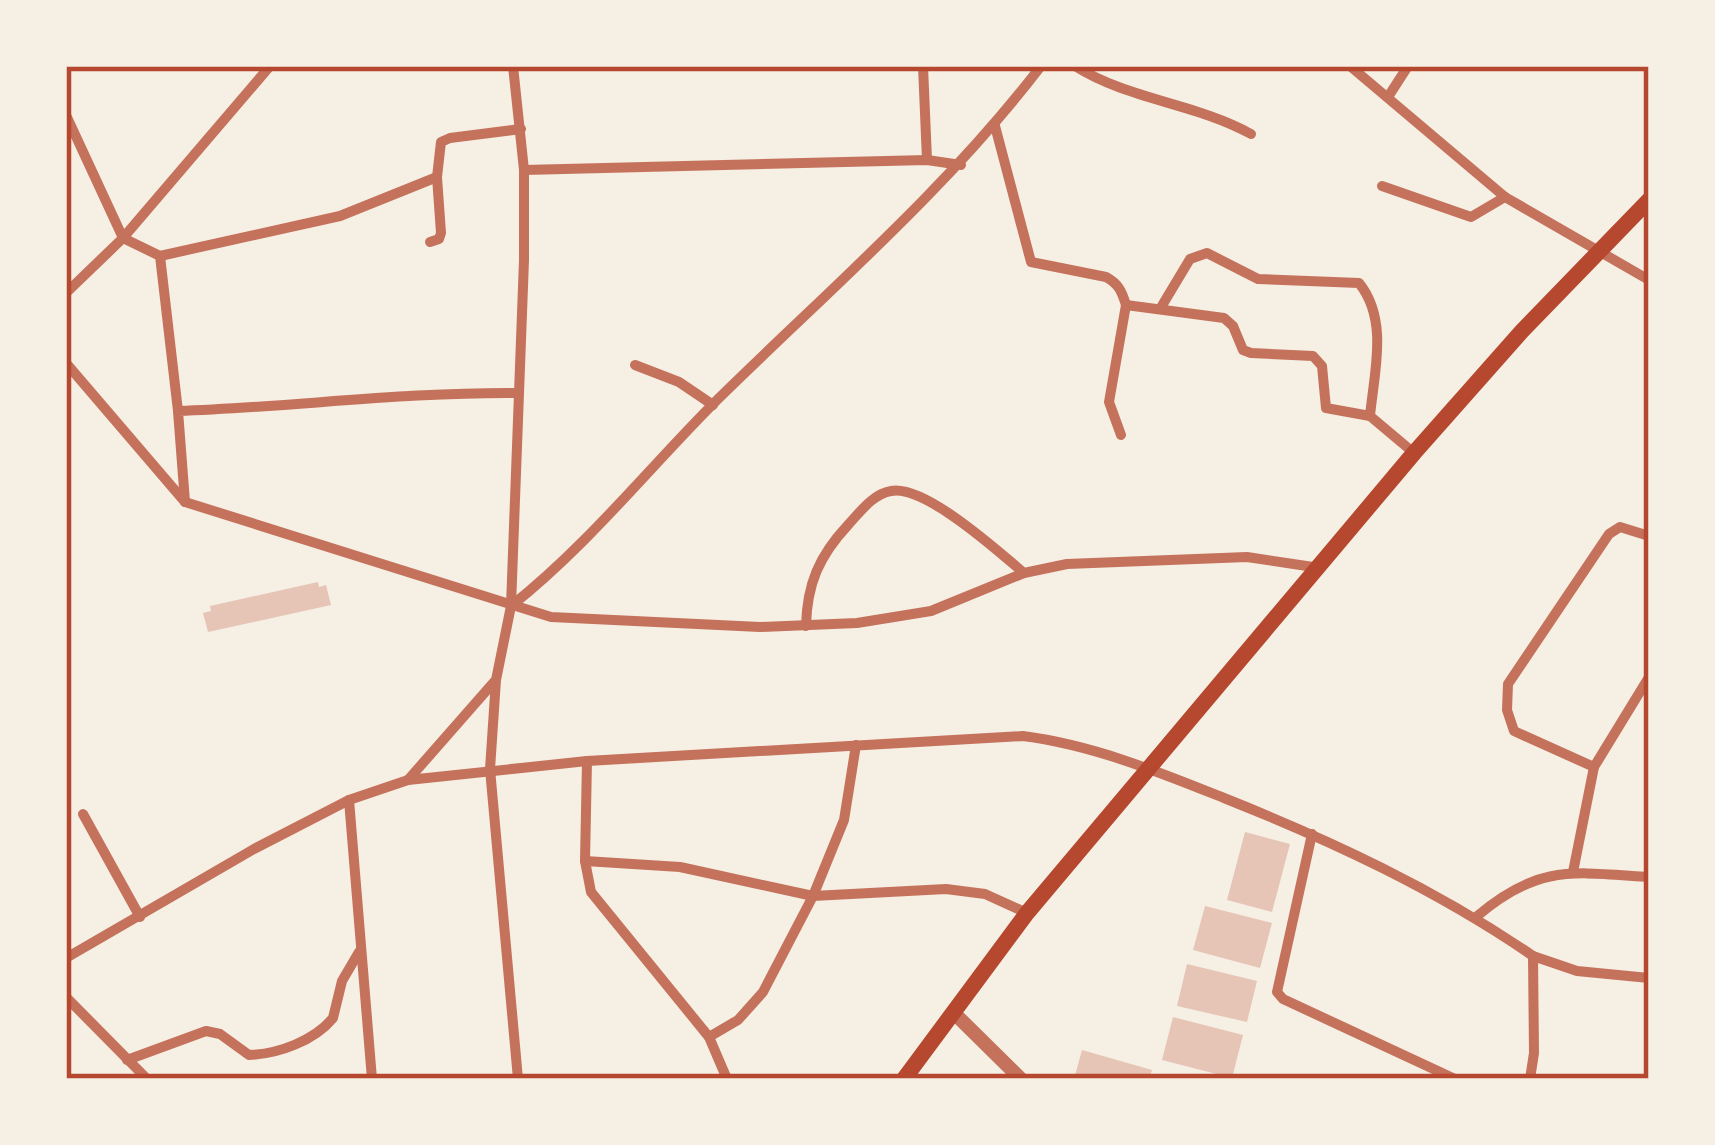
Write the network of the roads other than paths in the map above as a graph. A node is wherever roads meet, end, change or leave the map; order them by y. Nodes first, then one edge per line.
1 (270, 66) edge
2 (513, 66) edge
3 (922, 66) edge
4 (1041, 66) edge
5 (1075, 66) edge
6 (1350, 66) edge
7 (1408, 66) edge
8 (1388, 97) junction
9 (66, 115) edge
10 (995, 126) junction
11 (521, 129) junction
12 (1251, 134) dead end
13 (927, 160) junction
14 (961, 165) junction
15 (524, 170) junction
16 (437, 176) junction
17 (1382, 186) dead end
18 (1505, 197) junction
19 (1649, 200) edge
20 (122, 238) junction
21 (430, 242) dead end
22 (1595, 252) junction
23 (160, 256) junction
24 (1649, 280) edge
25 (66, 293) edge
26 (1126, 304) junction
27 (1160, 309) junction
28 (66, 363) edge
29 (635, 365) dead end
30 (518, 393) junction
31 (713, 404) junction
32 (178, 411) junction
33 (1370, 416) junction
34 (1121, 435) dead end
35 (1414, 453) junction
36 (185, 502) junction
37 (1649, 536) edge
38 (1320, 568) junction
39 (1024, 573) junction
40 (511, 606) junction
41 (806, 626) junction
42 (1649, 677) edge
43 (496, 680) junction
44 (856, 745) junction
45 (587, 761) junction
46 (1594, 767) junction
47 (1149, 768) junction
48 (490, 769) junction
49 (408, 781) junction
50 (349, 800) junction
51 (83, 814) dead end
52 (1312, 834) junction
53 (585, 861) junction
54 (1573, 872) junction
55 (1649, 877) edge
56 (813, 896) junction
57 (1028, 914) junction
58 (140, 917) junction
59 (1476, 917) junction
60 (359, 952) junction
61 (1533, 956) junction
62 (66, 958) edge
63 (1649, 978) edge
64 (66, 997) edge
65 (955, 1014) junction
66 (709, 1036) junction
67 (127, 1060) junction
68 (147, 1079) edge
69 (372, 1079) edge
70 (518, 1079) edge
71 (727, 1079) edge
72 (904, 1079) edge
73 (1022, 1079) edge
74 (1455, 1079) edge
75 (1530, 1079) edge

1 - 20 street
2 - 11 street
3 - 13 street
4 - 10 street
5 - 12 street
6 - 8 street
7 - 8 street
8 - 18 street
9 - 20 street
10 - 14 street
10 - 26 street
11 - 15 street
11 - 16 street
13 - 14 street
13 - 15 street
14 - 31 street
15 - 30 street
16 - 21 street
16 - 23 street
17 - 18 street
18 - 22 street
19 - 22 main road
20 - 23 street
20 - 25 street
22 - 24 street
22 - 35 main road
23 - 32 street
26 - 27 street
26 - 34 street
27 - 33 street
27 - 33 street
28 - 36 street
29 - 31 street
30 - 32 street
30 - 40 street
31 - 40 street
32 - 36 street
33 - 35 street
35 - 38 main road
36 - 40 street
37 - 46 street
38 - 39 street
38 - 47 main road
39 - 41 street
39 - 41 street
40 - 41 street
40 - 43 street
42 - 46 street
43 - 48 street
43 - 49 street
44 - 45 street
44 - 47 street
44 - 56 street
45 - 48 street
45 - 53 street
46 - 54 street
47 - 52 street
47 - 57 main road
48 - 49 street
48 - 70 street
49 - 50 street
50 - 58 street
50 - 60 street
51 - 58 street
52 - 59 street
52 - 74 street
53 - 56 street
53 - 66 street
54 - 55 street
54 - 59 street
56 - 57 street
56 - 66 street
57 - 65 main road
58 - 62 street
59 - 61 street
60 - 67 street
60 - 69 street
61 - 63 street
61 - 75 street
64 - 67 street
65 - 72 main road
65 - 73 street
66 - 71 street
67 - 68 street

